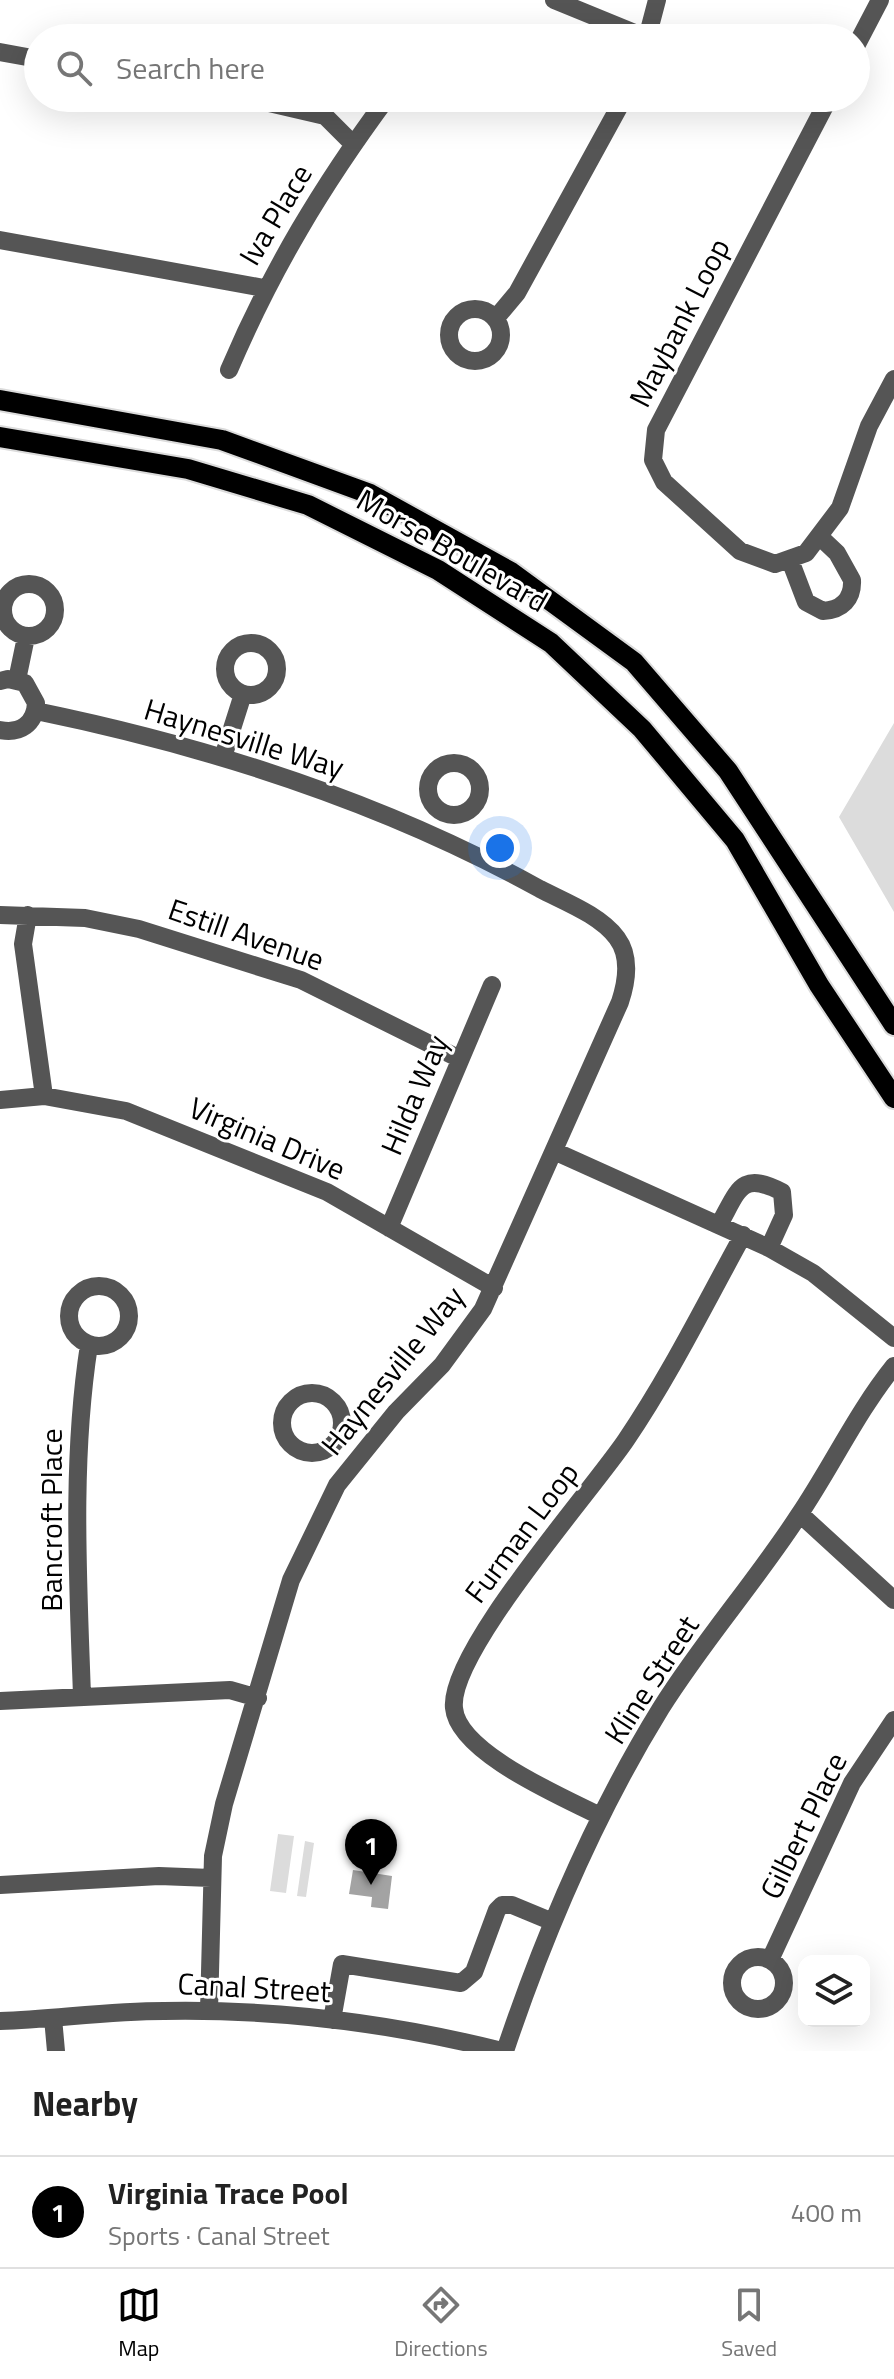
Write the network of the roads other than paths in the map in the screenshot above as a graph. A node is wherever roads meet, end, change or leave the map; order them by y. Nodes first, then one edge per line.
1 (554, 0) edge
2 (657, 0) edge
3 (880, 0) edge
4 (613, 24) edge
5 (651, 24) edge
6 (867, 24) edge
7 (0, 52) edge
8 (24, 56) edge
9 (308, 112) edge
10 (377, 112) edge
11 (616, 112) edge
12 (822, 112) edge
13 (353, 144) junction
14 (0, 240) edge
15 (264, 288) junction
16 (496, 318) dead end
17 (229, 370) dead end
18 (894, 379) edge
19 (0, 400) edge
20 (0, 437) edge
21 (820, 537) junction
22 (790, 560) junction
23 (26, 637) dead end
24 (9, 680) edge
25 (243, 694) dead end
26 (36, 711) junction
27 (0, 730) edge
28 (223, 757) junction
29 (442, 813) dead end
30 (431, 835) junction
31 (0, 915) edge
32 (28, 915) junction
33 (492, 985) dead end
34 (894, 1025) edge
35 (460, 1059) junction
36 (44, 1096) junction
37 (894, 1098) edge
38 (0, 1100) edge
39 (554, 1151) junction
40 (720, 1223) junction
41 (389, 1228) junction
42 (743, 1235) junction
43 (769, 1248) junction
44 (494, 1288) junction
45 (894, 1338) edge
46 (89, 1345) dead end
47 (894, 1366) edge
48 (335, 1442) dead end
49 (358, 1460) junction
50 (800, 1514) junction
51 (894, 1600) edge
52 (82, 1696) junction
53 (258, 1698) junction
54 (0, 1701) edge
55 (894, 1720) edge
56 (600, 1816) junction
57 (211, 1878) junction
58 (0, 1885) edge
59 (553, 1922) junction
60 (770, 1960) dead end
61 (209, 2011) junction
62 (53, 2018) junction
63 (332, 2020) junction
64 (0, 2021) edge
65 (56, 2051) edge
66 (503, 2051) edge

1 - 4 street
2 - 5 street
3 - 6 street
7 - 8 street
9 - 13 street
10 - 13 street, Iva Place
11 - 16 street
12 - 22 street, Maybank Loop
13 - 15 street, Iva Place
14 - 15 street
15 - 17 street, Iva Place
18 - 21 street
19 - 34 main road, Morse Boulevard
20 - 37 main road, Morse Boulevard
21 - 22 street
21 - 22 street
23 - 24 street
24 - 26 street
25 - 28 street
26 - 27 street
26 - 28 street, Haynesville Way
28 - 30 street, Haynesville Way
29 - 30 street
30 - 39 street, Haynesville Way
31 - 32 street, Estill Avenue
32 - 35 street, Estill Avenue
32 - 36 street
33 - 35 street, Hilda Way
35 - 41 street, Hilda Way
36 - 38 street, Virginia Drive
36 - 41 street, Virginia Drive
39 - 40 street
39 - 44 street, Haynesville Way
40 - 42 street
40 - 43 street
41 - 44 street, Virginia Drive
42 - 43 street
42 - 56 street, Furman Loop
43 - 45 street
44 - 49 street, Haynesville Way
46 - 52 street, Bancroft Place
47 - 50 street, Kline Street
48 - 49 street
49 - 53 street, Haynesville Way
50 - 51 street
50 - 56 street, Kline Street
52 - 53 street
52 - 54 street
53 - 57 street, Haynesville Way
55 - 60 street, Gilbert Place
56 - 59 street, Kline Street
57 - 58 street
57 - 61 street, Haynesville Way
59 - 63 street
59 - 66 street, Kline Street
61 - 62 street, Canal Street
61 - 63 street, Canal Street
62 - 64 street, Canal Street
62 - 65 street
63 - 66 street, Canal Street

